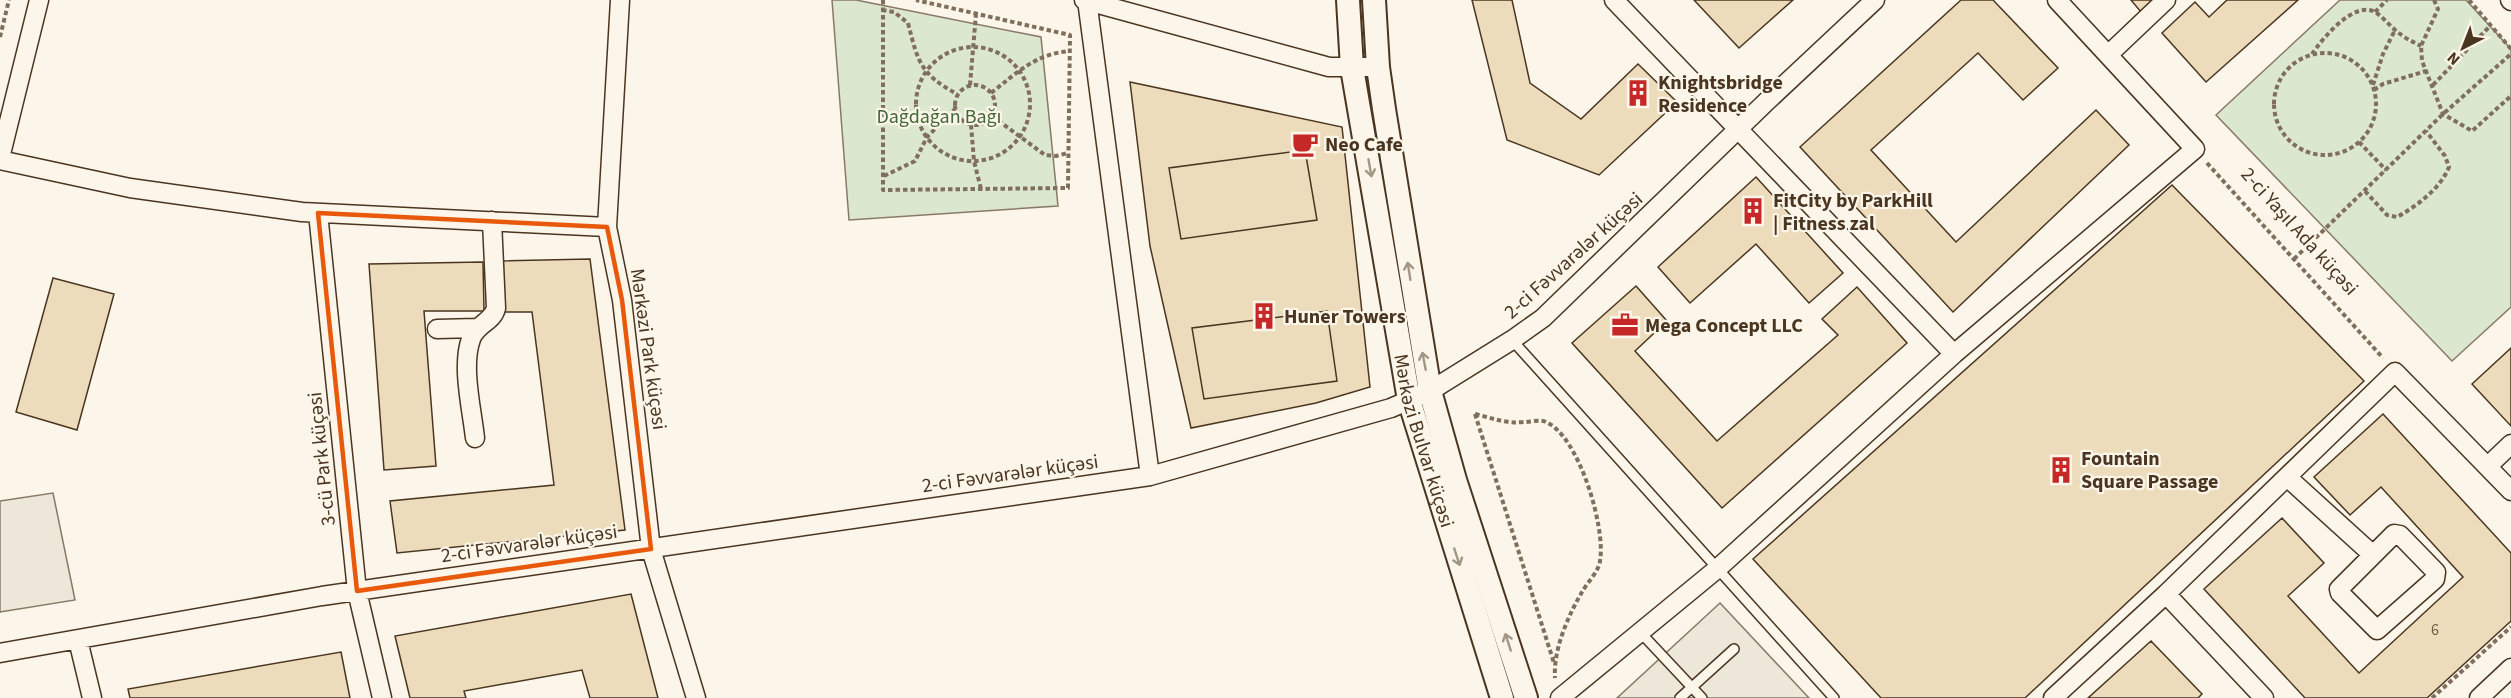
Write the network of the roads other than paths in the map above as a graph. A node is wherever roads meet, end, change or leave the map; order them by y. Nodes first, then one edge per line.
1 (39, 0) edge
2 (620, 0) edge
3 (1086, 0) edge
4 (1348, 0) edge
5 (1374, 0) edge
6 (1614, 0) edge
7 (1875, 0) edge
8 (2057, 0) edge
9 (2166, 0) edge
10 (2108, 55) junction
11 (1378, 67) junction
12 (1352, 68) junction
13 (1740, 129) junction
14 (0, 159) edge
15 (318, 213) junction
16 (492, 221) junction
17 (607, 227) junction
18 (477, 328) junction
19 (437, 329) dead end
20 (1512, 340) junction
21 (1954, 354) junction
22 (1430, 391) junction
23 (1409, 400) junction
24 (475, 438) dead end
25 (2511, 444) edge
26 (2488, 466) junction
27 (1150, 476) junction
28 (2287, 477) junction
29 (2511, 490) edge
30 (651, 549) junction
31 (2373, 555) junction
32 (1718, 569) junction
33 (357, 591) junction
34 (2166, 594) junction
35 (1641, 633) junction
36 (78, 640) junction
37 (1734, 649) dead end
38 (0, 653) edge
39 (2511, 668) edge
40 (1692, 687) junction
41 (92, 698) edge
42 (382, 698) edge
43 (696, 698) edge
44 (1502, 698) edge
45 (1526, 698) edge
46 (1560, 698) edge
47 (1680, 698) edge
48 (1702, 698) edge
49 (1834, 698) edge
50 (2053, 698) edge
51 (2264, 698) edge
52 (2479, 698) edge

1 - 14 street
2 - 17 street, Mərkəzi Park küçəsi
3 - 12 street
3 - 27 street
4 - 12 street, Mərkəzi Bulvar küçəsi
5 - 11 street, Mərkəzi Bulvar küçəsi
6 - 13 street
7 - 13 street, 2-ci Fəvvarələr küçəsi
8 - 10 street
9 - 10 street
10 - 21 street
11 - 12 street
22 -> 11 street, Mərkəzi Bulvar küçəsi
12 -> 23 street, Mərkəzi Bulvar küçəsi
13 - 20 street, 2-ci Fəvvarələr küçəsi
13 - 21 street
14 - 15 street
15 - 16 street
15 - 33 street, 3-cü Park küçəsi
16 - 17 street
16 - 18 street
17 - 30 street, Mərkəzi Park küçəsi
18 - 19 street
18 - 24 street
20 - 22 street, 2-ci Fəvvarələr küçəsi
20 - 32 lane
21 - 32 street
22 - 23 street, 2-ci Fəvvarələr küçəsi
45 -> 22 street, Mərkəzi Bulvar küçəsi
23 - 27 street, 2-ci Fəvvarələr küçəsi
23 -> 44 street, Mərkəzi Bulvar küçəsi
25 - 26 street
26 - 28 street
26 - 29 street
27 - 30 street, 2-ci Fəvvarələr küçəsi
28 - 31 street
28 - 34 street
30 - 33 street, 2-ci Fəvvarələr küçəsi
30 - 43 street, Mərkəzi Park küçəsi
31 - 31 street
32 - 35 street
32 - 49 lane
33 - 36 street, 2-ci Fəvvarələr küçəsi
33 - 42 street, 3-cü Park küçəsi
34 - 50 street
34 - 51 street
35 - 40 lane
35 - 46 street
36 - 38 street, 2-ci Fəvvarələr küçəsi
36 - 41 street
37 - 40 lane
39 - 52 street
40 - 47 lane
40 - 48 lane

